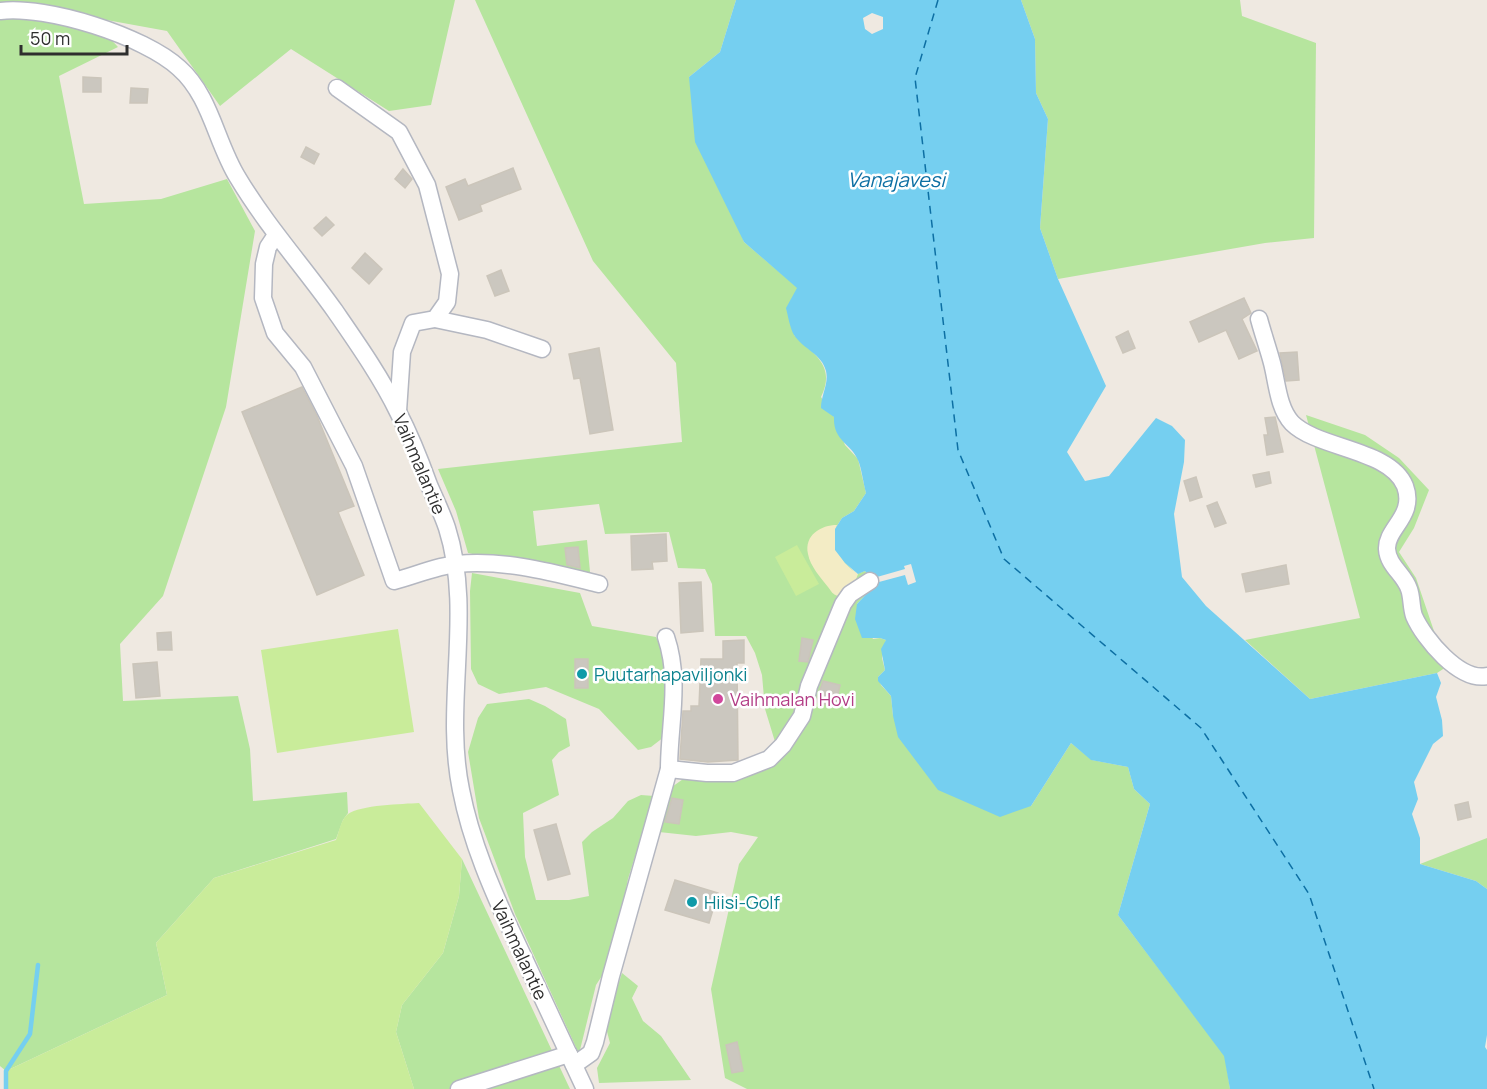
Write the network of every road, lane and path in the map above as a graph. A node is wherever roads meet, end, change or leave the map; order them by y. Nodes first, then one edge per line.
1 (0, 11) edge
2 (337, 88) dead end
3 (276, 235) junction
4 (435, 319) junction
5 (1258, 319) dead end
6 (542, 349) dead end
7 (398, 411) junction
8 (455, 564) junction
9 (870, 581) dead end
10 (599, 584) dead end
11 (666, 637) dead end
12 (1487, 676) edge
13 (669, 769) junction
14 (571, 1059) junction
15 (459, 1089) edge
16 (585, 1089) edge

1 - 3 street, Vaihmalantie
2 - 4 street
3 - 7 street, Vaihmalantie
3 - 8 street
4 - 6 street
4 - 7 street
5 - 12 street
7 - 8 street, Vaihmalantie
8 - 10 street
8 - 14 street, Vaihmalantie
9 - 13 street
11 - 13 street
13 - 14 street
14 - 15 street
14 - 16 street, Vaihmalantie

